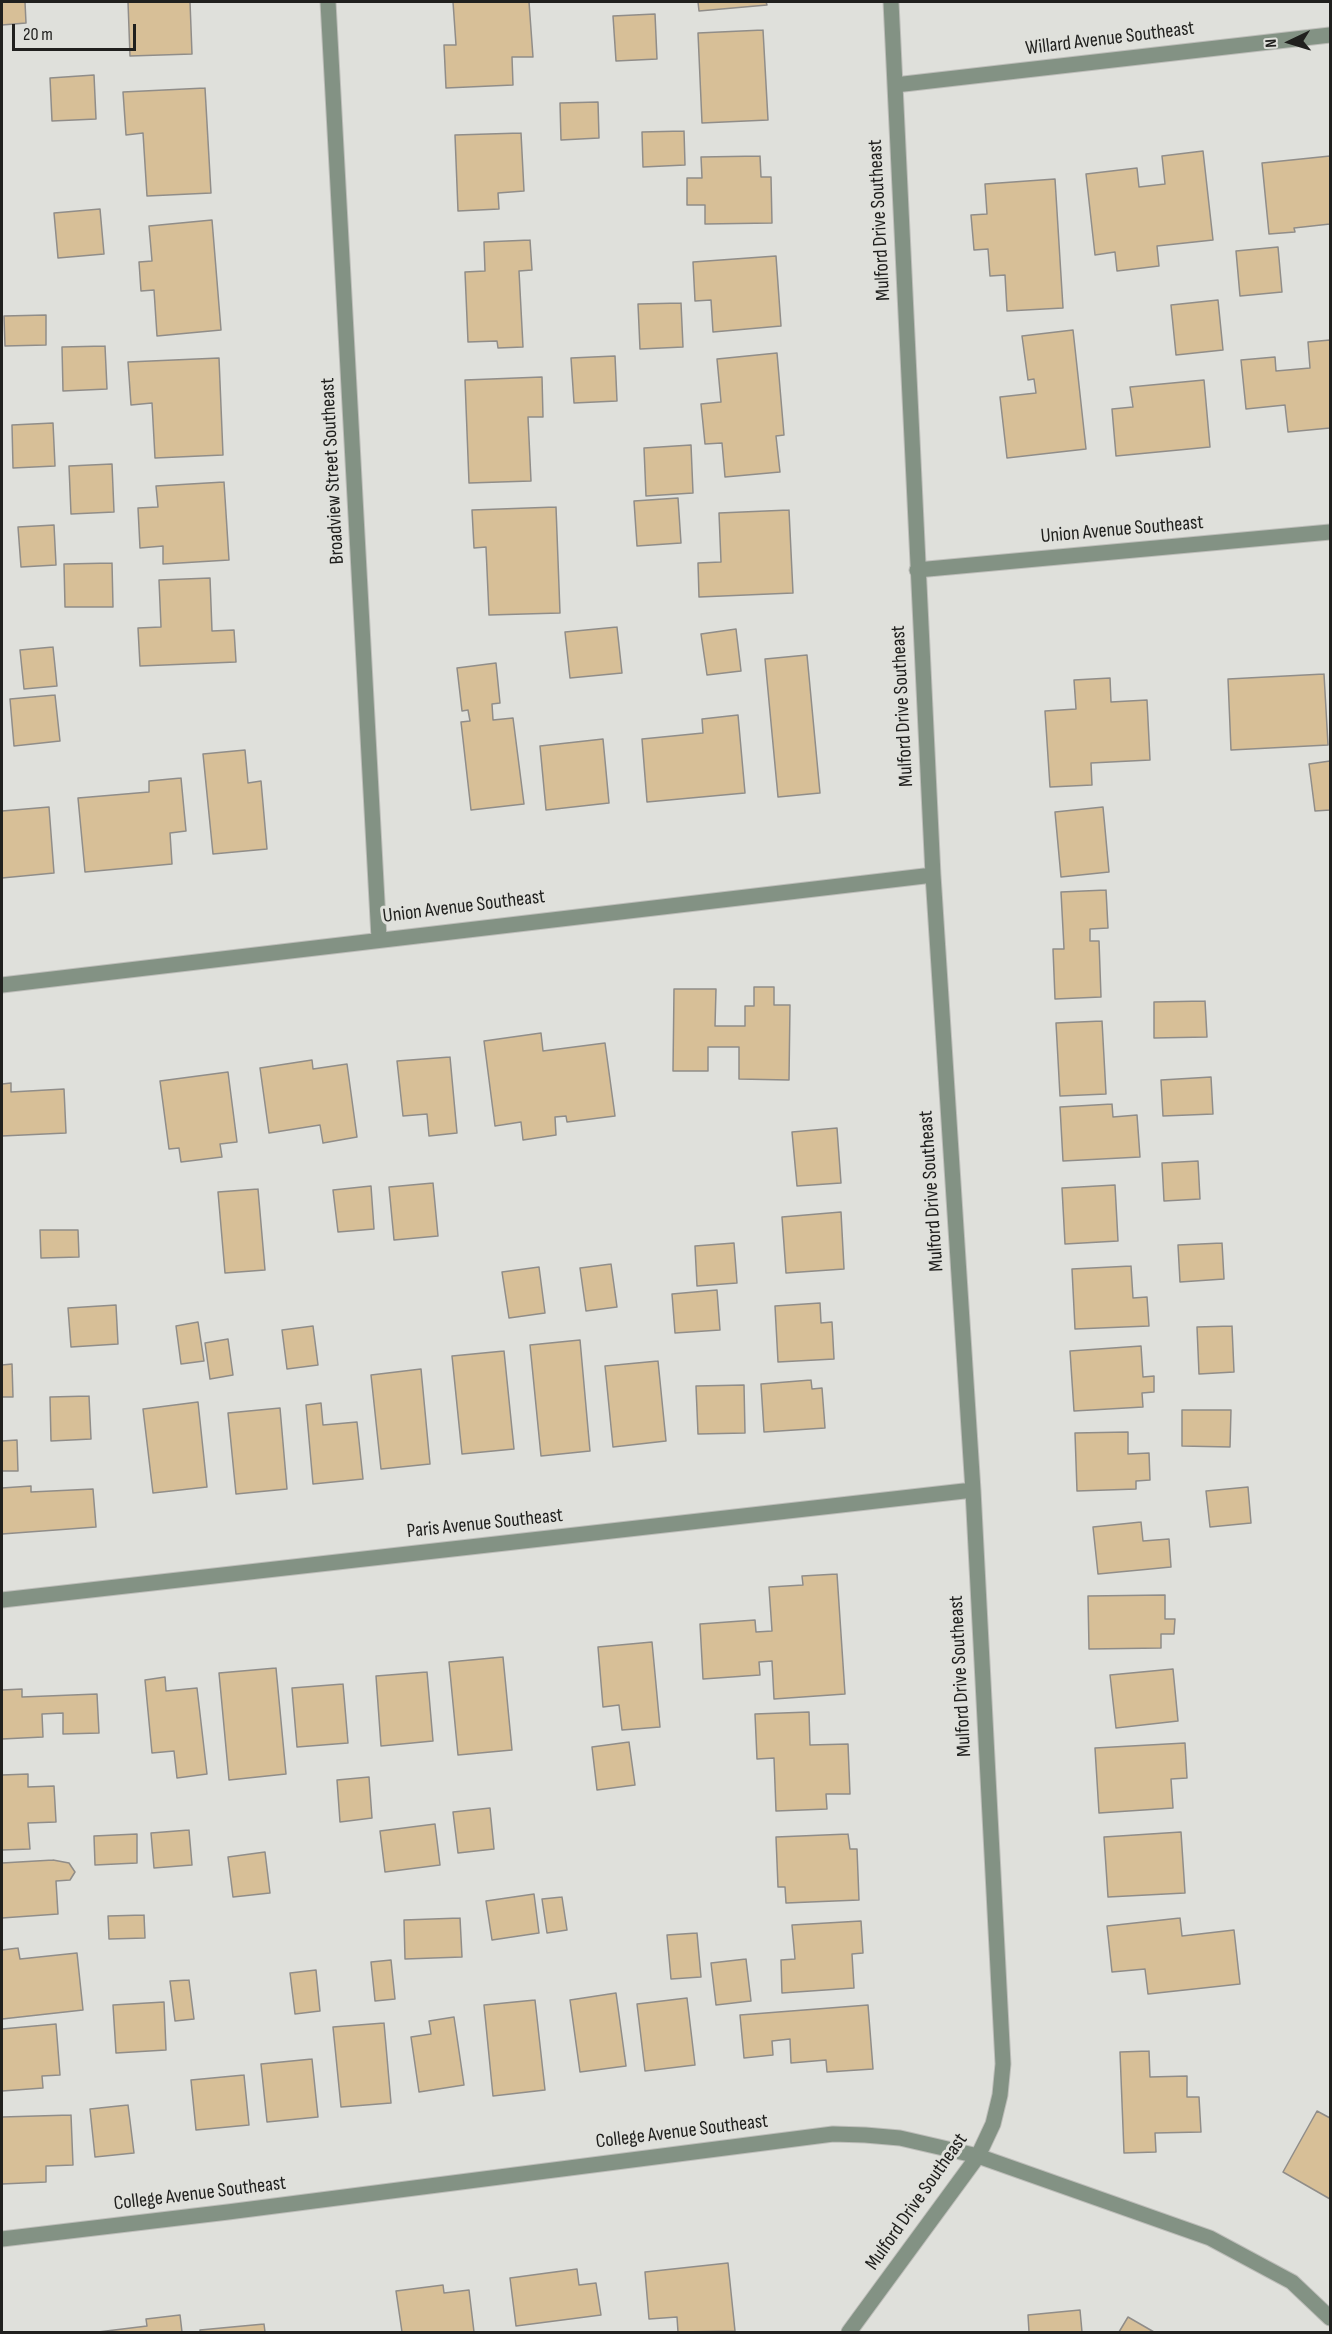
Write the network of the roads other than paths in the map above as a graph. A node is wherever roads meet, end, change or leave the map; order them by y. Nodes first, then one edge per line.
1 (328, 2) edge
2 (891, 2) edge
3 (1330, 35) edge
4 (895, 86) junction
5 (1330, 532) edge
6 (917, 570) junction
7 (933, 875) junction
8 (379, 938) junction
9 (2, 984) edge
10 (973, 1490) junction
11 (2, 1600) edge
12 (978, 2156) junction
13 (2, 2239) edge
14 (1330, 2318) edge
15 (849, 2332) edge

1 - 8 street, Broadview Street Southeast
2 - 4 street, Mulford Drive Southeast
3 - 4 street, Willard Avenue Southeast
4 - 6 street, Mulford Drive Southeast
5 - 6 street, Union Avenue Southeast
6 - 7 street, Mulford Drive Southeast
7 - 8 street, Union Avenue Southeast
7 - 10 street, Mulford Drive Southeast
8 - 9 street, Union Avenue Southeast
10 - 11 street, Paris Avenue Southeast
10 - 12 street, Mulford Drive Southeast
12 - 13 street, College Avenue Southeast
12 - 14 street, College Avenue Southeast
12 - 15 street, Mulford Drive Southeast

